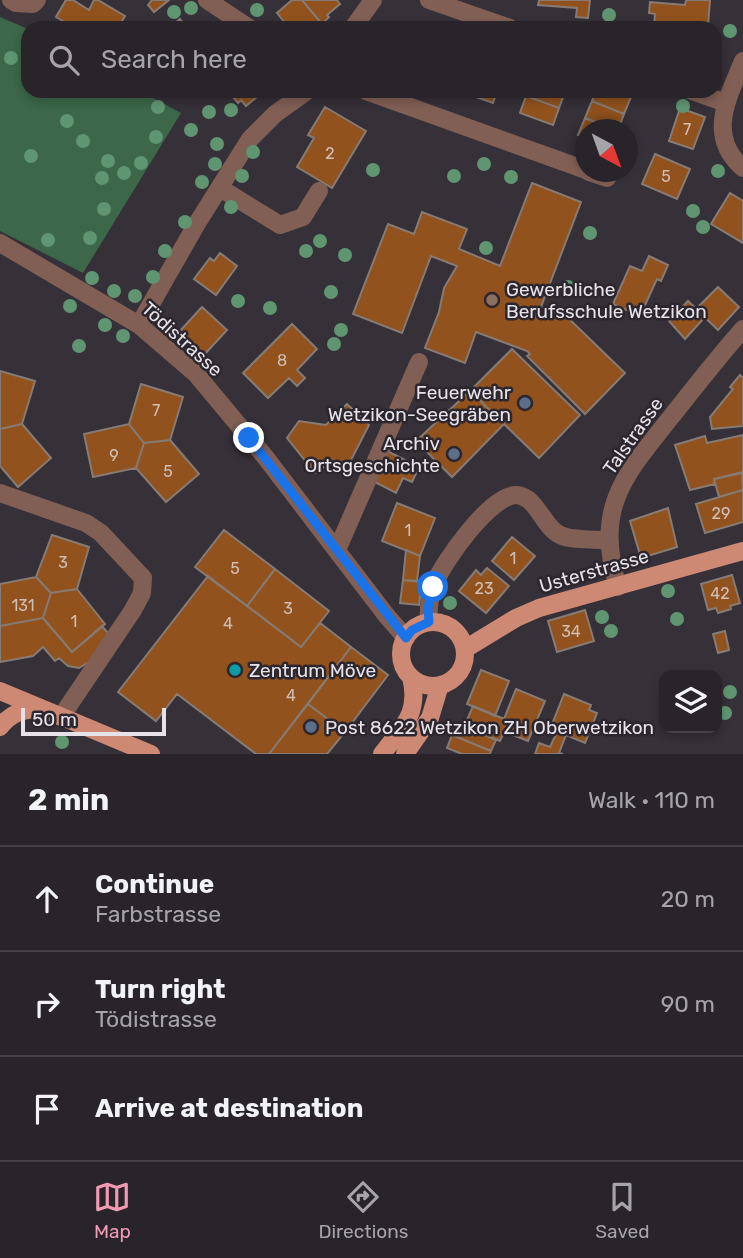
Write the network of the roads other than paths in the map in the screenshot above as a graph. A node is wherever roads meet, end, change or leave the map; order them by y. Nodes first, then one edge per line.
1 (11, 0) edge
2 (37, 0) edge
3 (207, 0) edge
4 (373, 0) edge
5 (429, 0) edge
6 (238, 21) edge
7 (358, 21) edge
8 (490, 21) edge
9 (743, 61) edge
10 (297, 98) edge
11 (385, 98) edge
12 (712, 98) edge
13 (726, 103) junction
14 (575, 167) edge
15 (743, 168) edge
16 (220, 188) junction
17 (319, 191) dead end
18 (0, 243) edge
19 (139, 325) junction
20 (743, 329) edge
21 (419, 362) dead end
22 (0, 493) edge
23 (608, 540) junction
24 (337, 550) junction
25 (743, 551) edge
26 (618, 587) junction
27 (429, 622) junction
28 (406, 638) junction
29 (465, 649) junction
30 (411, 677) junction
31 (440, 685) junction
32 (0, 691) edge
33 (40, 709) junction
34 (61, 717) junction
35 (0, 727) edge
36 (151, 754) edge
37 (382, 754) edge
38 (405, 754) edge

1 - 2 street
3 - 6 street
4 - 7 street
5 - 8 street
9 - 13 street
10 - 16 street
11 - 14 street
12 - 13 street
13 - 15 street
16 - 17 street
16 - 19 street
18 - 19 street, Tödistrasse
19 - 24 street, Tödistrasse
20 - 23 street, Talstrasse
21 - 24 street
22 - 34 street
23 - 26 street, Talstrasse
23 - 27 street
24 - 28 street, Tödistrasse
25 - 26 main road, Usterstrasse
26 - 29 main road, Usterstrasse
27 - 28 main road
27 - 29 main road
28 - 30 main road
29 - 31 main road
30 - 31 main road
30 - 37 main road
31 - 38 main road
32 - 33 main road
33 - 34 main road
33 - 35 main road
34 - 36 main road

